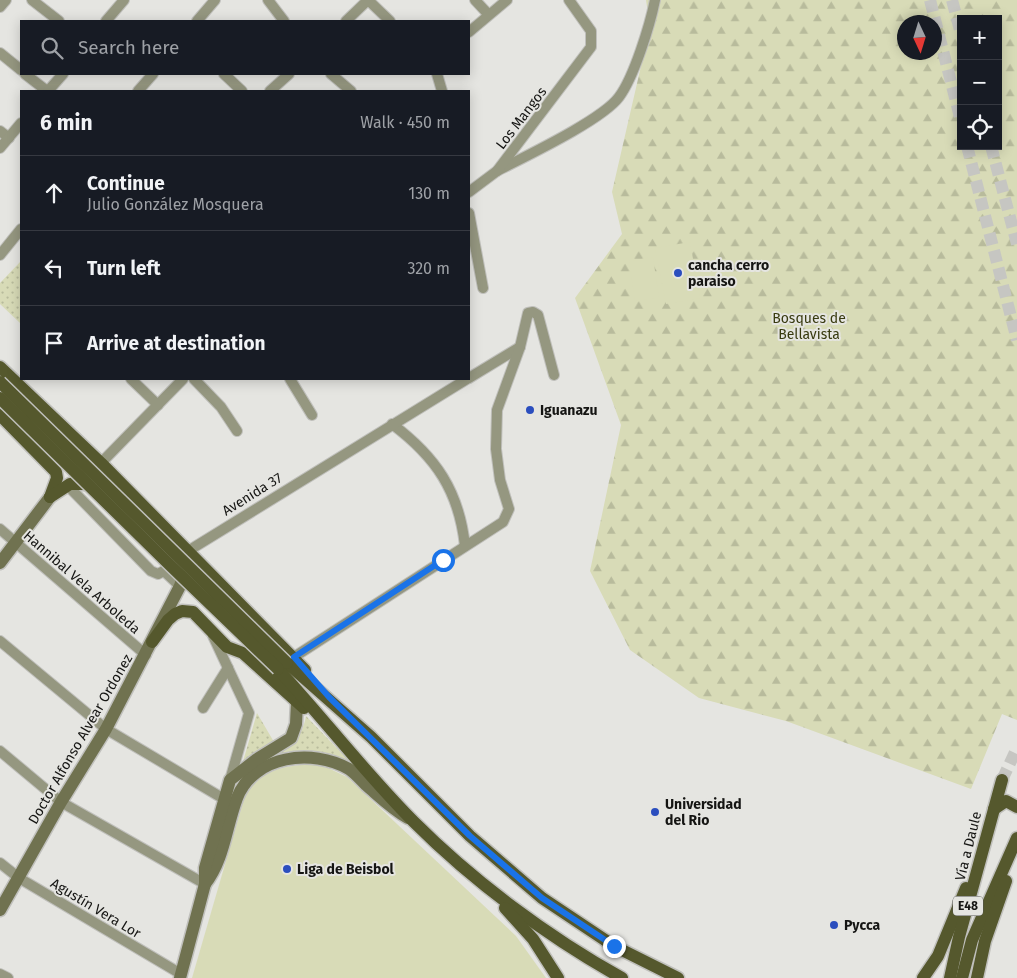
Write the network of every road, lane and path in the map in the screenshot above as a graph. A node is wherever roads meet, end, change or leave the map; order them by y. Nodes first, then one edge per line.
1 (6, 0) edge
2 (32, 0) edge
3 (123, 0) edge
4 (215, 0) edge
5 (268, 0) edge
6 (368, 0) edge
7 (475, 0) edge
8 (507, 0) edge
9 (569, 0) edge
10 (655, 0) edge
11 (0, 7) edge
12 (488, 14) junction
13 (58, 20) edge
14 (107, 20) edge
15 (198, 20) edge
16 (283, 20) edge
17 (347, 20) edge
18 (389, 20) edge
19 (470, 31) edge
20 (0, 53) edge
21 (20, 69) edge
22 (26, 75) edge
23 (61, 75) edge
24 (151, 75) edge
25 (225, 75) edge
26 (288, 75) edge
27 (332, 75) edge
28 (436, 75) edge
29 (46, 90) edge
30 (48, 90) edge
31 (140, 90) edge
32 (241, 90) edge
33 (271, 90) edge
34 (350, 90) edge
35 (442, 90) edge
36 (20, 124) edge
37 (0, 130) edge
38 (9, 138) junction
39 (0, 148) edge
40 (497, 172) junction
41 (470, 191) edge
42 (470, 219) edge
43 (20, 231) edge
44 (0, 255) edge
45 (482, 288) dead end
46 (520, 346) junction
47 (0, 367) edge
48 (554, 374) dead end
49 (470, 377) edge
50 (132, 380) edge
51 (182, 380) edge
52 (195, 380) edge
53 (291, 380) edge
54 (465, 380) edge
55 (0, 382) edge
56 (0, 398) edge
57 (158, 405) junction
58 (0, 414) edge
59 (312, 415) dead end
60 (392, 424) junction
61 (66, 429) junction
62 (237, 430) dead end
63 (43, 457) junction
64 (101, 463) junction
65 (90, 483) junction
66 (72, 490) dead end
67 (50, 497) junction
68 (138, 500) junction
69 (0, 529) edge
70 (16, 542) junction
71 (465, 546) junction
72 (188, 551) junction
73 (0, 563) edge
74 (164, 571) junction
75 (181, 575) junction
76 (222, 585) junction
77 (209, 629) junction
78 (0, 641) edge
79 (152, 642) junction
80 (242, 653) junction
81 (146, 655) junction
82 (287, 663) junction
83 (228, 668) junction
84 (297, 702) junction
85 (203, 708) dead end
86 (106, 729) junction
87 (0, 751) edge
88 (353, 754) junction
89 (230, 780) junction
90 (1002, 780) tunnel mouth
91 (224, 798) junction
92 (61, 802) junction
93 (1017, 807) edge
94 (994, 809) junction
95 (414, 822) junction
96 (986, 834) junction
97 (1016, 843) edge
98 (0, 863) edge
99 (19, 878) junction
100 (205, 884) junction
101 (490, 892) junction
102 (0, 910) edge
103 (0, 974) edge
104 (180, 976) edge
105 (8, 978) edge
106 (558, 978) edge
107 (622, 978) edge
108 (678, 978) edge
109 (924, 978) edge
110 (950, 978) edge
111 (962, 978) edge
112 (977, 978) edge

1 - 11 street
2 - 13 street
3 - 14 street
4 - 15 street
5 - 16 street
6 - 17 street
6 - 18 street
7 - 12 street
8 - 12 street
9 - 40 street, Los Mangos
10 - 40 street
12 - 19 street
20 - 21 street
22 - 29 street
23 - 30 street
24 - 31 street
25 - 32 street
26 - 33 street
27 - 34 street
28 - 35 street
36 - 38 street
37 - 38 street
38 - 39 street
40 - 41 street, Los Mangos
42 - 45 street
43 - 44 street
46 - 48 street
46 - 49 street, Avenida 37
46 - 71 street
47 - 61 main road
50 - 57 street
51 - 57 street
52 - 62 street
53 - 59 street
54 - 60 street, Avenida 37
55 - 82 main road, bridge
56 - 82 main road, bridge
57 - 64 street
58 - 63 main road
60 - 71 street
60 - 72 street, Avenida 37
61 - 63 main road
61 - 64 main road
63 - 67 main road
64 - 68 main road
65 - 67 main road
65 - 68 main road
65 - 75 main road
66 - 74 street
67 - 70 street
68 - 72 main road
69 - 70 street, Hannibal Vela Arboleda
70 - 73 street
70 - 81 street, Hannibal Vela Arboleda
71 - 82 street
72 - 75 street, Doctor Alfonso Alvear Ordonez
72 - 76 main road
74 - 75 street
74 - 75 street
75 - 79 street, Doctor Alfonso Alvear Ordonez
76 - 80 main road
76 - 82 main road
77 - 79 main road
77 - 80 main road
77 - 83 street
78 - 86 street
79 - 81 street, Doctor Alfonso Alvear Ordonez
80 - 84 main road
81 - 86 street, Doctor Alfonso Alvear Ordonez
82 - 88 main road
82 - 108 main road
83 - 85 street
83 - 89 street
84 - 88 main road
84 - 89 street
86 - 91 street
86 - 92 street, Doctor Alfonso Alvear Ordonez
87 - 92 street
88 - 95 main road
89 - 91 street
90 - 94 main road, Vía a Daule / E48
91 - 100 street
92 - 99 street, Doctor Alfonso Alvear Ordonez
92 - 100 street
93 - 94 main road
94 - 96 main road, Vía a Daule / E48
95 - 100 street
95 - 101 main road
96 - 109 main road
96 - 110 main road, Vía a Daule / E48
97 - 111 main road, E48
97 - 112 main road
98 - 99 street, Agustín Vera Lor
99 - 102 street, Doctor Alfonso Alvear Ordonez
99 - 104 street, Agustín Vera Lor
100 - 104 street
101 - 106 main road
101 - 107 main road
103 - 105 street

